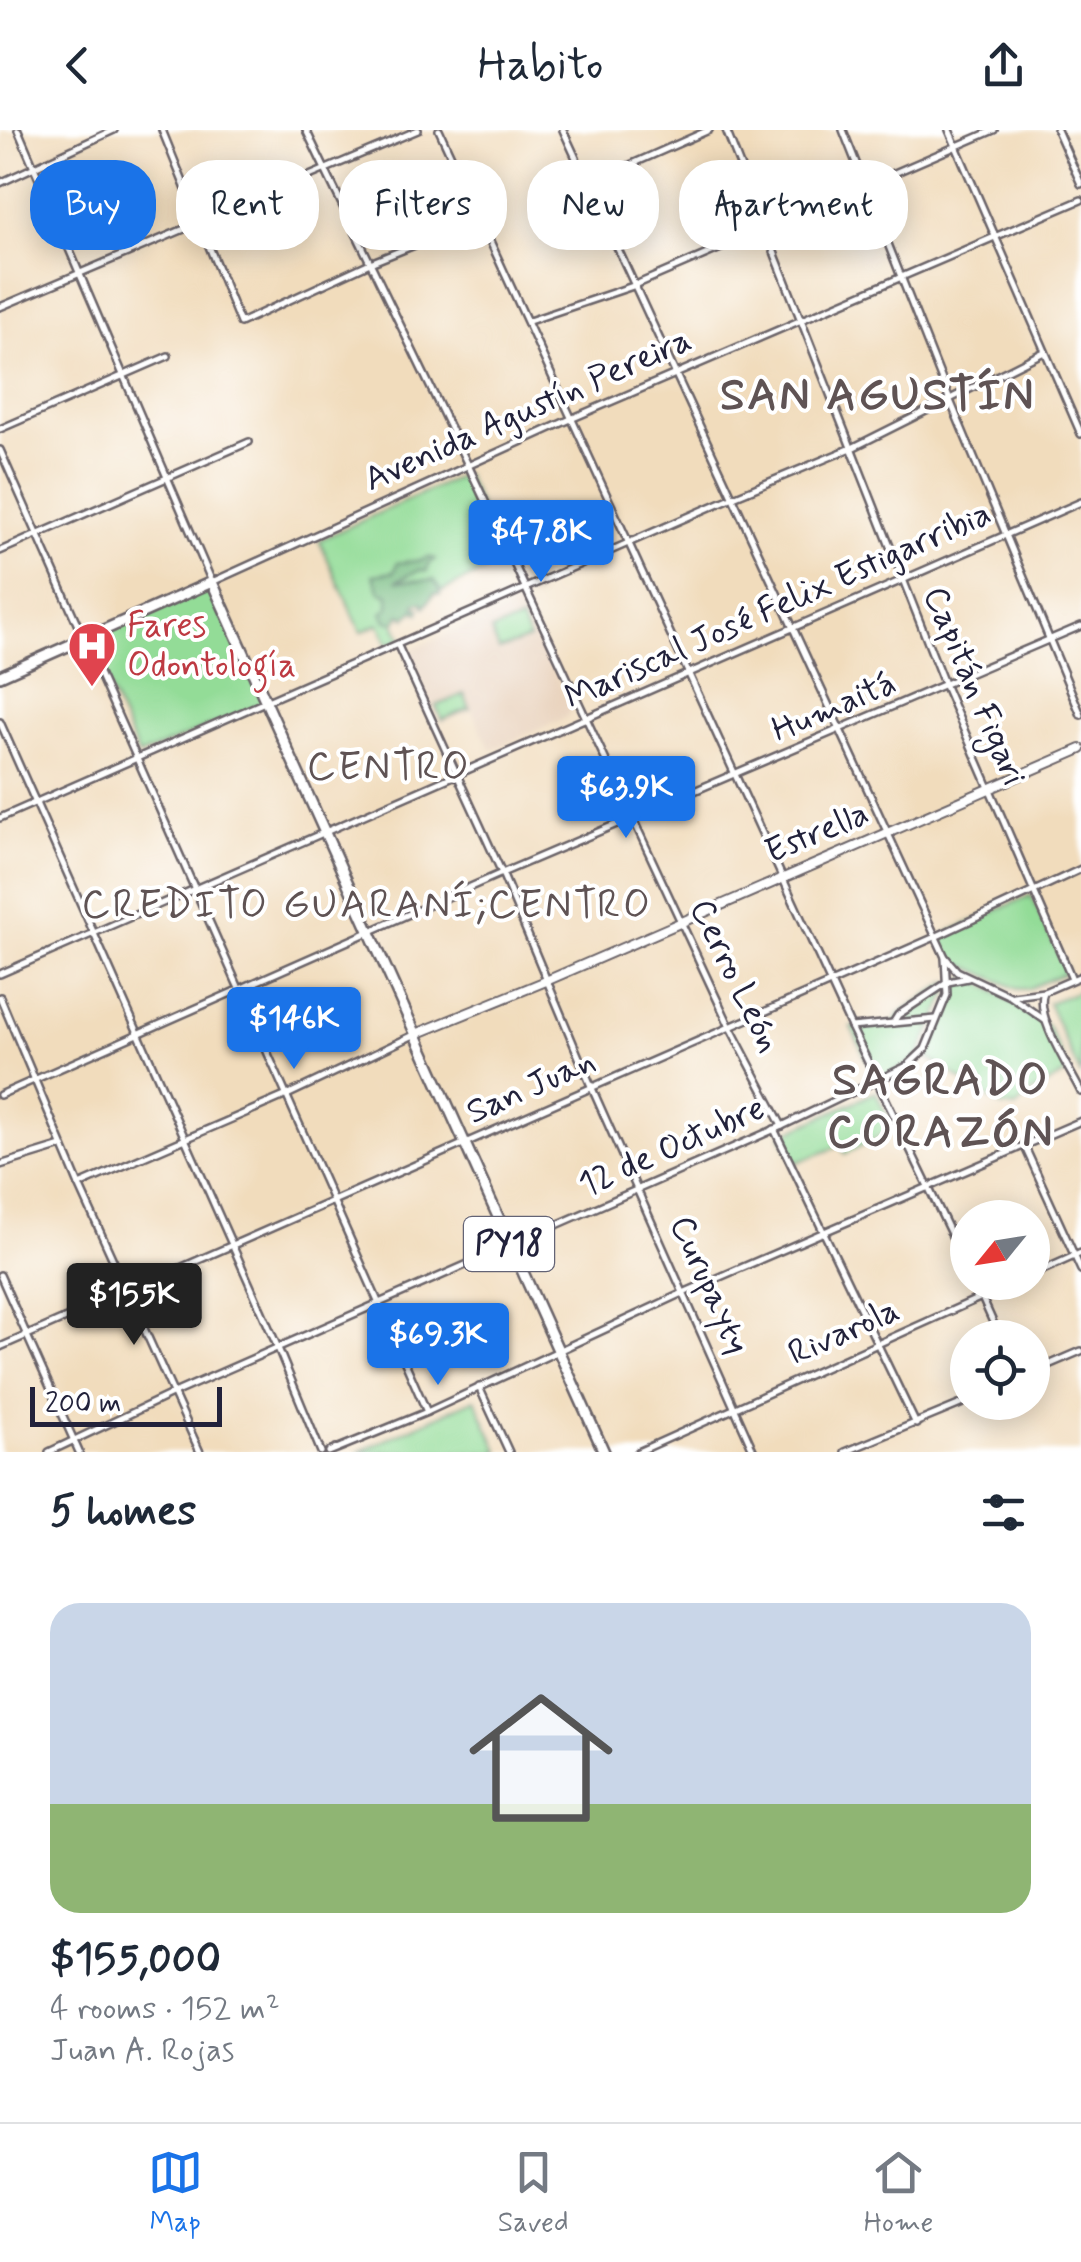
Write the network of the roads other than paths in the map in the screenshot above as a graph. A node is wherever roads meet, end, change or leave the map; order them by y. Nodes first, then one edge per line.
1 (18, 130) edge
2 (114, 130) edge
3 (162, 130) edge
4 (306, 130) edge
5 (418, 130) edge
6 (439, 130) edge
7 (562, 130) edge
8 (709, 130) edge
9 (726, 130) edge
10 (844, 130) edge
11 (949, 130) edge
12 (994, 130) edge
13 (1057, 130) edge
14 (956, 147) junction
15 (31, 160) edge
16 (49, 160) edge
17 (454, 160) edge
18 (576, 160) edge
19 (641, 160) edge
20 (738, 160) edge
21 (856, 160) edge
22 (176, 164) edge
23 (908, 168) edge
24 (30, 169) edge
25 (324, 169) junction
26 (319, 171) edge
27 (0, 183) edge
28 (1081, 184) edge
29 (1081, 200) edge
30 (176, 233) edge
31 (994, 237) junction
32 (70, 250) edge
33 (211, 250) edge
34 (404, 250) edge
35 (497, 250) edge
36 (617, 250) edge
37 (716, 250) edge
38 (773, 250) edge
39 (891, 250) edge
40 (370, 264) junction
41 (81, 274) junction
42 (902, 277) junction
43 (633, 286) junction
44 (0, 307) edge
45 (529, 320) junction
46 (801, 320) junction
47 (1044, 352) junction
48 (168, 356) dead end
49 (125, 375) junction
50 (674, 375) junction
51 (949, 398) junction
52 (573, 418) junction
53 (0, 429) edge
54 (1081, 434) edge
55 (249, 442) dead end
56 (854, 448) junction
57 (0, 450) edge
58 (468, 465) junction
59 (168, 478) junction
60 (731, 498) junction
61 (1081, 502) edge
62 (1006, 534) junction
63 (39, 535) junction
64 (628, 543) junction
65 (0, 552) edge
66 (902, 578) junction
67 (212, 582) junction
68 (525, 591) junction
69 (1081, 626) edge
70 (791, 627) junction
71 (86, 638) junction
72 (1050, 638) junction
73 (398, 646) junction
74 (690, 674) junction
75 (0, 676) edge
76 (945, 686) junction
77 (266, 704) junction
78 (1081, 715) edge
79 (586, 718) junction
80 (0, 722) edge
81 (840, 731) junction
82 (1081, 748) edge
83 (138, 758) junction
84 (456, 773) junction
85 (736, 775) junction
86 (990, 788) junction
87 (35, 803) junction
88 (0, 818) edge
89 (634, 818) junction
90 (324, 830) junction
91 (888, 833) junction
92 (1081, 870) edge
93 (502, 874) junction
94 (784, 876) junction
95 (197, 888) junction
96 (1034, 889) junction
97 (680, 921) junction
98 (370, 931) junction
99 (94, 934) junction
100 (936, 937) junction
101 (944, 957) junction
102 (0, 974) edge
103 (1081, 976) edge
104 (971, 978) junction
105 (1072, 979) junction
106 (546, 981) junction
107 (832, 982) junction
108 (948, 982) junction
109 (242, 989) junction
110 (1044, 992) junction
111 (1010, 996) junction
112 (0, 997) edge
113 (936, 1018) junction
114 (893, 1022) junction
115 (1046, 1022) junction
116 (851, 1026) junction
117 (730, 1028) junction
118 (416, 1034) junction
119 (139, 1035) junction
120 (36, 1080) junction
121 (877, 1081) junction
122 (591, 1086) junction
123 (1081, 1092) edge
124 (0, 1095) edge
125 (287, 1095) junction
126 (1081, 1120) edge
127 (782, 1126) junction
128 (774, 1129) junction
129 (184, 1138) junction
130 (464, 1145) junction
131 (1024, 1145) junction
132 (62, 1146) junction
133 (0, 1165) edge
134 (79, 1186) junction
135 (926, 1188) junction
136 (638, 1190) junction
137 (334, 1200) junction
138 (826, 1232) junction
139 (950, 1234) edge
140 (231, 1244) junction
141 (510, 1246) junction
142 (1078, 1254) edge
143 (1050, 1266) edge
144 (1081, 1270) edge
145 (0, 1275) edge
146 (126, 1289) junction
147 (683, 1293) junction
148 (975, 1300) edge
149 (380, 1302) junction
150 (27, 1334) junction
151 (880, 1344) junction
152 (0, 1347) edge
153 (278, 1348) junction
154 (558, 1351) junction
155 (1081, 1351) edge
156 (1050, 1364) edge
157 (480, 1387) junction
158 (174, 1394) junction
159 (737, 1408) junction
160 (950, 1409) edge
161 (427, 1412) junction
162 (916, 1424) junction
163 (74, 1441) junction
164 (49, 1452) edge
165 (79, 1452) edge
166 (200, 1452) edge
167 (320, 1452) edge
168 (329, 1452) edge
169 (509, 1452) edge
170 (604, 1452) edge
171 (638, 1452) edge
172 (754, 1452) edge
173 (845, 1452) edge

1 - 15 street
2 - 16 street
3 - 22 street
4 - 25 street, Cerro León
5 - 25 street
6 - 17 street
7 - 18 street
8 - 19 street
9 - 20 street, Capitán Figari
10 - 21 street
11 - 14 street
12 - 14 street
13 - 28 street
14 - 23 street
14 - 31 street
24 - 27 street
25 - 26 street
25 - 40 street, Cerro León
29 - 31 street, Avenida Agustín Pereira
30 - 41 street
31 - 42 street, Avenida Agustín Pereira
31 - 47 street
32 - 41 street
33 - 40 street
34 - 40 street
35 - 45 street
36 - 43 street
37 - 43 street
38 - 46 street, Capitán Figari
39 - 42 street
40 - 58 street, Cerro León
41 - 44 street
41 - 49 street
42 - 46 street, Avenida Agustín Pereira
42 - 51 street
43 - 45 street
43 - 50 street
45 - 52 street
46 - 50 street, Avenida Agustín Pereira
46 - 56 street, Capitán Figari
47 - 51 street
47 - 54 street
48 - 49 street
49 - 53 street
49 - 59 street
50 - 52 street, Avenida Agustín Pereira
50 - 60 street
51 - 56 street
51 - 62 street
52 - 58 street, Avenida Agustín Pereira
52 - 64 street
55 - 59 street
56 - 60 street
56 - 66 street, Capitán Figari
57 - 63 street
58 - 67 street, Avenida Agustín Pereira
58 - 68 street, Cerro León
59 - 63 street
59 - 67 street
60 - 64 street
60 - 70 street
61 - 62 street, Mariscal José Felix Estigarribia
62 - 66 street, Mariscal José Felix Estigarribia
62 - 72 street
63 - 65 street
63 - 71 street
64 - 68 street
64 - 74 street
66 - 70 street, Mariscal José Felix Estigarribia
66 - 76 street, Capitán Figari
67 - 71 highway, Avenida Agustín Pereira
67 - 77 highway
68 - 73 street
68 - 79 street, Cerro León
69 - 72 street, Humaitá
70 - 74 street, Mariscal José Felix Estigarribia
70 - 81 street
71 - 75 highway, Avenida Agustín Pereira
71 - 83 street
72 - 76 street, Humaitá
72 - 78 street
73 - 77 street
73 - 84 street, Curupayty
74 - 79 street, Mariscal José Felix Estigarribia
74 - 85 street
76 - 81 street, Humaitá
76 - 86 street, Capitán Figari
77 - 83 street
77 - 90 highway, PY18
79 - 84 street, Mariscal José Felix Estigarribia
79 - 89 street, Cerro León
80 - 87 street
81 - 85 street, Humaitá
81 - 91 street
82 - 86 main road, Estrella
83 - 87 street
83 - 95 street
84 - 90 street, Mariscal José Felix Estigarribia
84 - 93 street, Curupayty
85 - 89 street, Humaitá
85 - 94 street
86 - 91 main road, Estrella
86 - 96 street, Capitán Figari
87 - 88 street
87 - 99 street
89 - 93 street, Humaitá
89 - 97 street, Cerro León
90 - 95 street, Mariscal José Felix Estigarribia
90 - 98 highway, PY18
91 - 94 main road, Estrella
91 - 100 street
92 - 96 street, San Juan
93 - 98 street, Humaitá
93 - 106 street, Curupayty
94 - 97 main road, Estrella
94 - 107 street
95 - 99 street, Mariscal José Felix Estigarribia
95 - 109 street
96 - 100 street, San Juan
96 - 105 street, Capitán Figari
97 - 106 main road, Estrella
97 - 117 street, Cerro León
98 - 109 street, Humaitá
98 - 118 highway, PY18
99 - 102 street, Mariscal José Felix Estigarribia
99 - 119 street
100 - 101 street
100 - 107 street, San Juan
101 - 104 street
101 - 108 street
103 - 105 street
104 - 108 street
104 - 111 street
105 - 110 street
106 - 118 main road, Estrella
106 - 122 street, Curupayty
107 - 116 street
107 - 117 street, San Juan
108 - 113 street, 12 de Octubre
108 - 114 street
109 - 119 street, Humaitá
109 - 125 street
110 - 111 street
110 - 115 street
111 - 115 street
112 - 120 street
113 - 114 street
113 - 121 street, 12 de Octubre
114 - 116 street
115 - 123 street
116 - 121 street
117 - 122 street, San Juan
117 - 127 street, Cerro León
118 - 125 street, Estrella
118 - 130 highway, PY18
119 - 120 street, Humaitá
119 - 129 street
120 - 124 street, Humaitá
120 - 132 street
121 - 127 street, 12 de Octubre
121 - 135 street
122 - 130 street, San Juan
122 - 136 street, Curupayty
125 - 129 street, Estrella
125 - 137 street
126 - 131 street
127 - 128 street, 12 de Octubre
128 - 136 street, 12 de Octubre
128 - 138 street
129 - 134 street, Estrella
129 - 140 street
130 - 137 street, San Juan
130 - 141 highway, PY18
131 - 135 street
131 - 142 street
132 - 133 street
132 - 134 street
134 - 146 street
135 - 138 street
135 - 139 street
136 - 141 street, 12 de Octubre
136 - 147 street, Curupayty
137 - 140 street, San Juan
137 - 149 street
138 - 147 street
138 - 151 street
140 - 146 street, San Juan
140 - 153 street
141 - 149 street, 12 de Octubre
141 - 154 highway, PY18
142 - 143 street
142 - 144 street
145 - 150 street
146 - 150 street, San Juan
146 - 158 street
147 - 154 street
147 - 159 street, Curupayty
148 - 151 street, Rivarola
149 - 153 street, 12 de Octubre
149 - 161 street
150 - 152 street, San Juan
150 - 163 street
151 - 159 street, Rivarola
151 - 162 street
153 - 158 street, 12 de Octubre
153 - 167 street
154 - 157 street
154 - 170 highway, PY18
155 - 156 street
157 - 161 street
157 - 169 street
158 - 163 street, 12 de Octubre
158 - 166 street
159 - 171 street, Rivarola
159 - 172 street, Curupayty
160 - 162 street
161 - 168 street
162 - 173 street
163 - 164 street, 12 de Octubre
163 - 165 street

